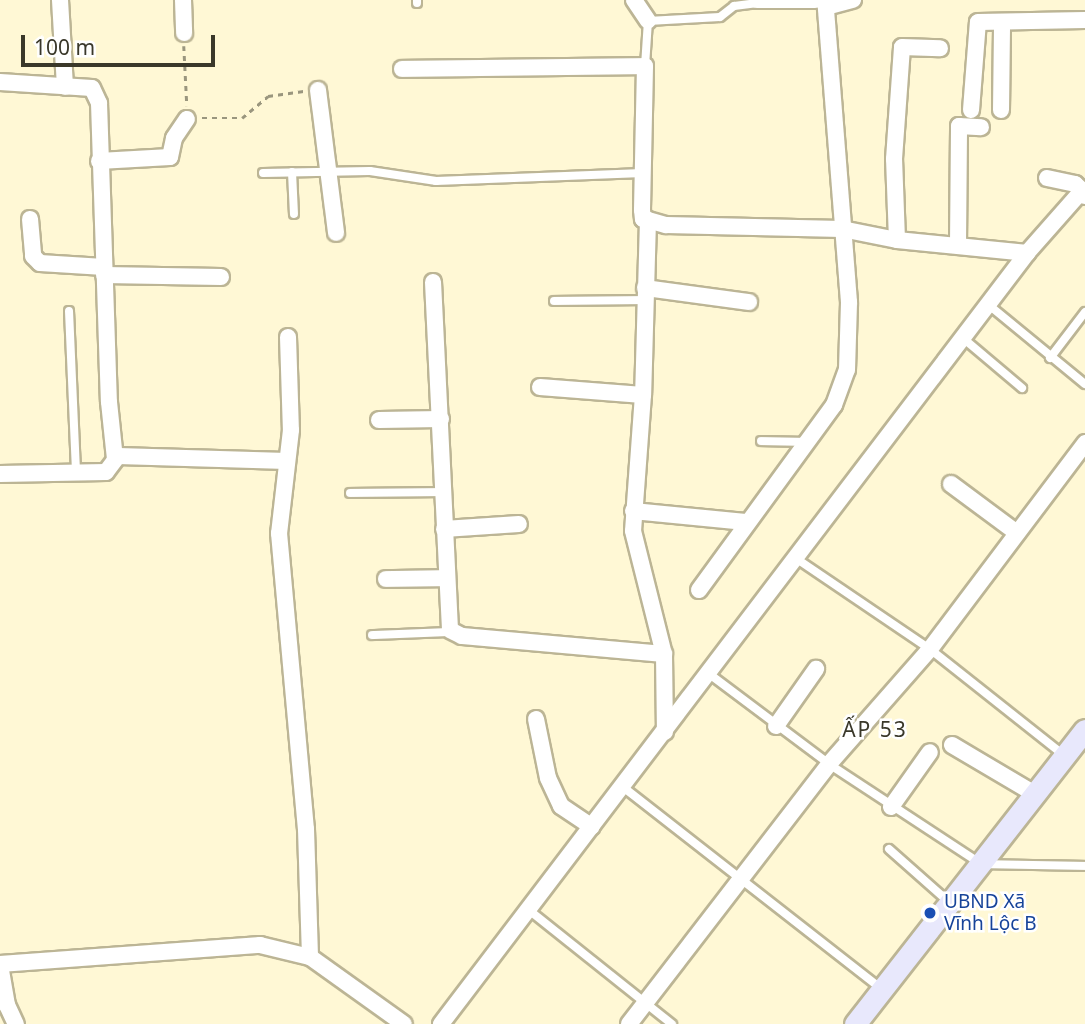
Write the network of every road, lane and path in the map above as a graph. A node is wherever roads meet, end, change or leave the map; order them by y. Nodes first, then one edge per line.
1 (60, 0) edge
2 (183, 0) edge
3 (634, 0) edge
4 (853, 0) edge
5 (757, 1) edge
6 (822, 2) edge
7 (1085, 20) edge
8 (648, 21) junction
9 (1002, 23) junction
10 (184, 33) joint
11 (940, 48) dead end
12 (645, 66) junction
13 (402, 69) dead end
14 (0, 82) edge
15 (65, 87) junction
16 (318, 90) joint
17 (971, 110) dead end
18 (1001, 110) dead end
19 (187, 119) junction
20 (981, 127) dead end
21 (99, 161) junction
22 (331, 172) junction
23 (263, 173) dead end
24 (292, 173) junction
25 (643, 173) junction
26 (1047, 178) dead end
27 (1085, 194) edge
28 (294, 214) dead end
29 (30, 219) dead end
30 (648, 220) junction
31 (842, 229) junction
32 (337, 233) dead end
33 (897, 240) junction
34 (958, 245) junction
35 (1027, 253) junction
36 (104, 271) junction
37 (221, 277) dead end
38 (433, 282) dead end
39 (645, 294) junction
40 (554, 301) dead end
41 (749, 302) dead end
42 (990, 306) junction
43 (69, 311) dead end
44 (1085, 312) edge
45 (288, 337) dead end
46 (964, 339) junction
47 (1050, 358) junction
48 (1085, 384) edge
49 (540, 387) dead end
50 (1022, 387) dead end
51 (643, 395) junction
52 (441, 419) junction
53 (379, 420) dead end
54 (761, 441) dead end
55 (806, 442) junction
56 (1085, 443) edge
57 (115, 459) junction
58 (287, 461) junction
59 (76, 473) junction
60 (0, 474) edge
61 (951, 484) dead end
62 (350, 492) dead end
63 (444, 492) junction
64 (633, 511) junction
65 (745, 522) junction
66 (519, 524) dead end
67 (444, 529) junction
68 (1017, 533) junction
69 (794, 557) junction
70 (447, 578) junction
71 (386, 579) dead end
72 (699, 590) dead end
73 (451, 632) junction
74 (372, 635) dead end
75 (930, 649) junction
76 (664, 654) junction
77 (816, 669) dead end
78 (708, 673) junction
79 (536, 719) dead end
80 (776, 726) junction
81 (1085, 730) edge
82 (665, 732) junction
83 (952, 745) dead end
84 (930, 752) dead end
85 (1065, 756) junction
86 (829, 764) junction
87 (623, 787) junction
88 (1035, 794) junction
89 (891, 807) junction
90 (592, 827) junction
91 (889, 849) dead end
92 (981, 864) junction
93 (1085, 866) edge
94 (741, 883) junction
95 (949, 902) junction
96 (529, 910) junction
97 (310, 957) junction
98 (0, 965) edge
99 (882, 989) junction
100 (645, 1003) junction
101 (16, 1024) edge
102 (404, 1024) edge
103 (442, 1024) edge
104 (629, 1024) edge
105 (671, 1024) edge
106 (855, 1024) edge

1 - 15 street
2 - 10 street
3 - 8 street
4 - 6 street
5 - 6 street
5 - 8 lane
6 - 31 street
7 - 9 street
8 - 12 lane
9 - 17 street
9 - 18 street
10 - 19 path
11 - 33 street
12 - 13 street
12 - 25 street
14 - 15 street
15 - 21 street
16 - 19 path
16 - 22 street
19 - 21 street
20 - 34 street
21 - 36 street
22 - 24 lane
22 - 25 lane
22 - 32 street
23 - 24 lane
24 - 28 lane
25 - 30 street
26 - 27 street
27 - 35 street
29 - 36 street
30 - 31 street
30 - 39 street
31 - 33 street
31 - 55 street
33 - 34 street
34 - 35 street
35 - 42 street
36 - 37 street
36 - 57 street
38 - 52 street
39 - 40 lane
39 - 41 street
39 - 51 street
42 - 46 street
42 - 47 lane
43 - 59 lane
44 - 47 lane
45 - 58 street
46 - 50 lane
46 - 69 street
47 - 48 lane
49 - 51 street
51 - 64 street
52 - 53 street
52 - 63 street
54 - 55 lane
55 - 65 street
56 - 68 street
57 - 58 street
57 - 59 street
58 - 97 street
59 - 60 street
61 - 68 street
62 - 63 lane
63 - 67 street
64 - 65 street
64 - 76 street
65 - 72 street
66 - 67 street
67 - 70 street
68 - 75 street
69 - 75 lane
69 - 78 street
70 - 71 street
70 - 73 street
73 - 74 lane
73 - 76 street
75 - 85 lane
75 - 86 street
76 - 82 street
77 - 80 street
78 - 80 lane
78 - 82 street
79 - 90 street
80 - 86 lane
81 - 85 main road
82 - 87 street
83 - 88 street
84 - 89 street
85 - 88 main road
86 - 89 lane
86 - 94 street
87 - 90 street
87 - 94 lane
88 - 92 main road
89 - 92 lane
90 - 96 street
91 - 95 lane
92 - 93 lane
92 - 95 main road
94 - 99 lane
94 - 100 street
95 - 99 main road
96 - 100 lane
96 - 103 street
97 - 98 street
97 - 102 street
98 - 101 street
99 - 106 main road
100 - 104 street
100 - 105 lane

